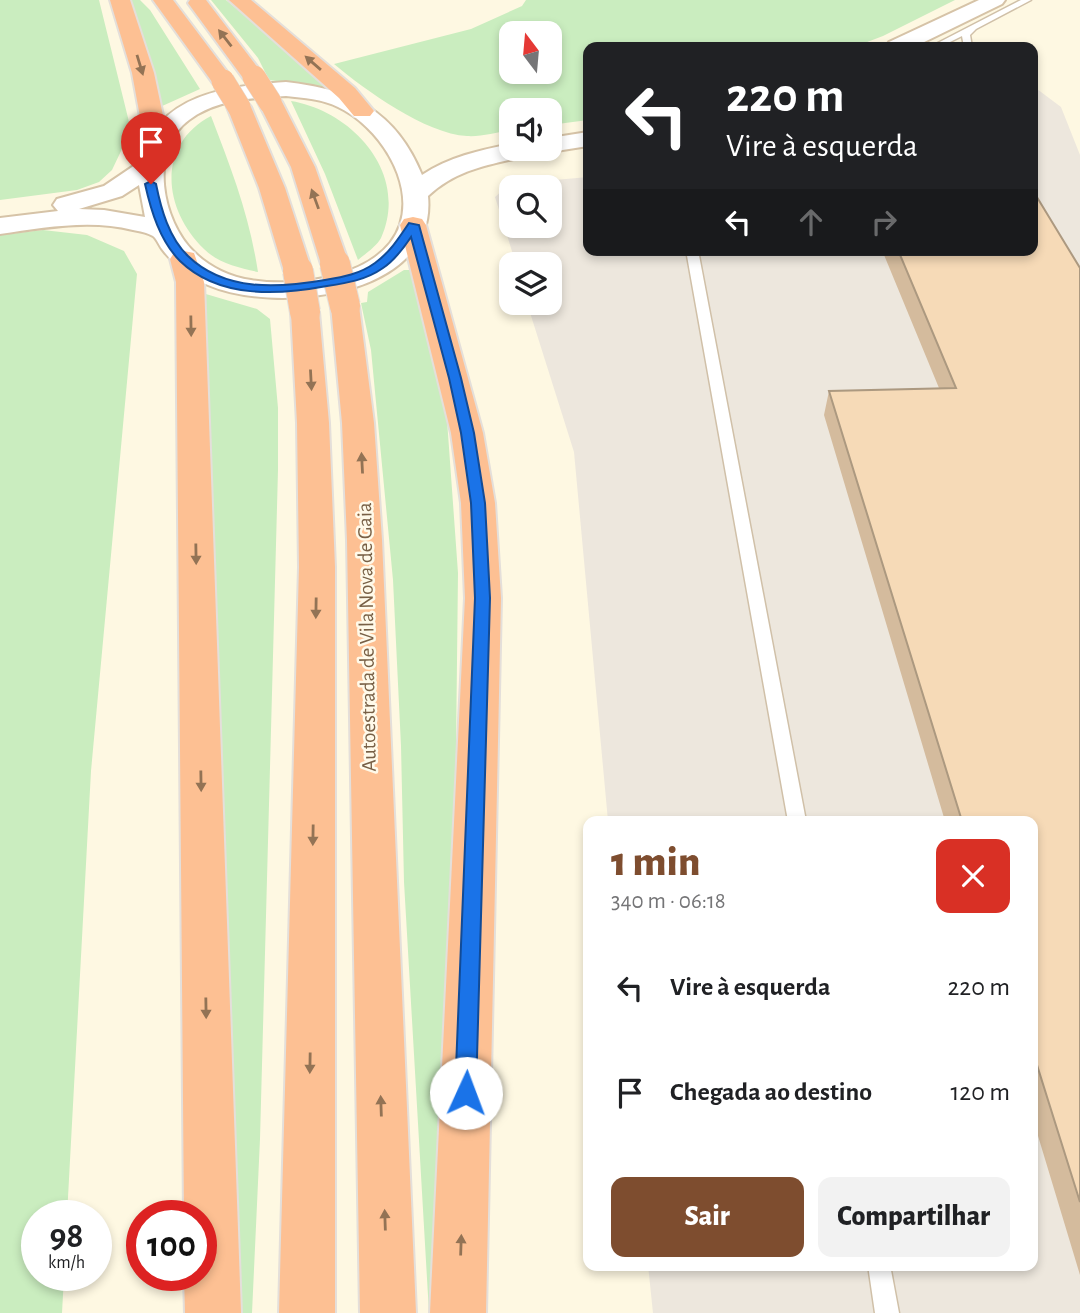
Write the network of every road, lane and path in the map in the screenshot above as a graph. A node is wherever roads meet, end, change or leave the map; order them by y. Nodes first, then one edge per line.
1 (120, 0) edge
2 (163, 0) edge
3 (195, 0) edge
4 (239, 0) edge
5 (995, 0) edge
6 (1027, 0) edge
7 (973, 27) junction
8 (907, 42) edge
9 (944, 42) edge
10 (967, 42) edge
11 (362, 111) junction
12 (390, 138) junction
13 (583, 140) edge
14 (562, 143) edge
15 (499, 151) edge
16 (154, 155) junction
17 (499, 155) edge
18 (414, 210) junction
19 (0, 214) edge
20 (0, 226) edge
21 (175, 245) junction
22 (693, 256) edge
23 (325, 309) junction
24 (796, 816) edge
25 (879, 1271) edge
26 (213, 1313) edge
27 (307, 1313) edge
28 (388, 1313) edge
29 (458, 1313) edge
30 (887, 1313) edge

1 -> 16 highway
2 - 23 highway, Autoestrada de Vila Nova de Gaia, bridge
23 -> 3 highway, Autoestrada de Vila Nova de Gaia, bridge
11 -> 4 highway
5 - 8 main road
6 - 7 lane
7 - 9 lane
7 - 10 lane
11 - 12 main road
11 - 16 main road
12 - 15 main road
12 - 18 main road
13 - 14 main road
16 - 19 main road
16 - 21 main road
17 - 18 main road
18 - 21 main road
29 -> 18 highway
20 - 21 main road
21 -> 26 highway
22 - 24 lane
23 -> 27 highway, Autoestrada de Vila Nova de Gaia
28 -> 23 highway, Autoestrada de Vila Nova de Gaia
25 - 30 lane

